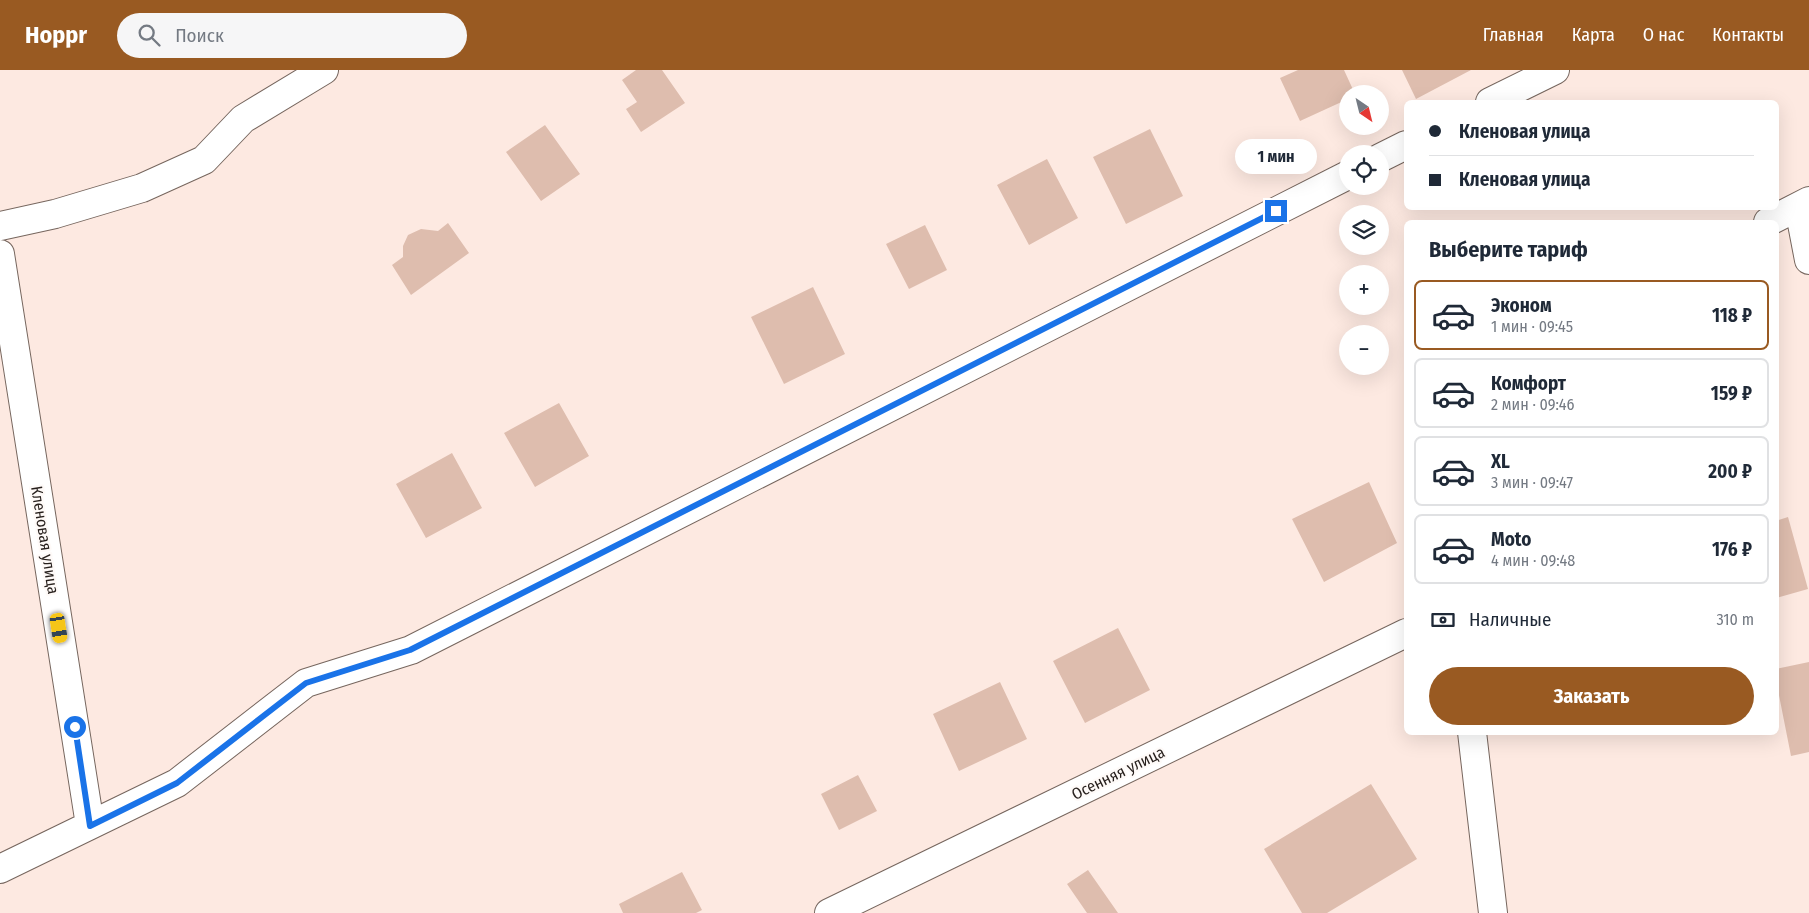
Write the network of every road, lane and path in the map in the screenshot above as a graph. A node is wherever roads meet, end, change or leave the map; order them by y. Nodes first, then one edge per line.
1 (324, 70) edge
2 (1554, 70) edge
3 (1494, 100) edge
4 (1404, 146) edge
5 (1389, 154) edge
6 (1339, 180) edge
7 (1804, 204) edge
8 (1772, 220) edge
9 (0, 226) edge
10 (0, 254) edge
11 (1809, 260) edge
12 (1404, 634) edge
13 (1472, 735) edge
14 (90, 826) junction
15 (0, 869) edge
16 (829, 913) edge
17 (1493, 913) edge

1 - 9 street
2 - 3 street
4 - 5 street
6 - 14 street
7 - 8 street
7 - 11 street
10 - 14 street, Кленовая улица
12 - 16 street, Осенняя улица
13 - 17 street
14 - 15 street

